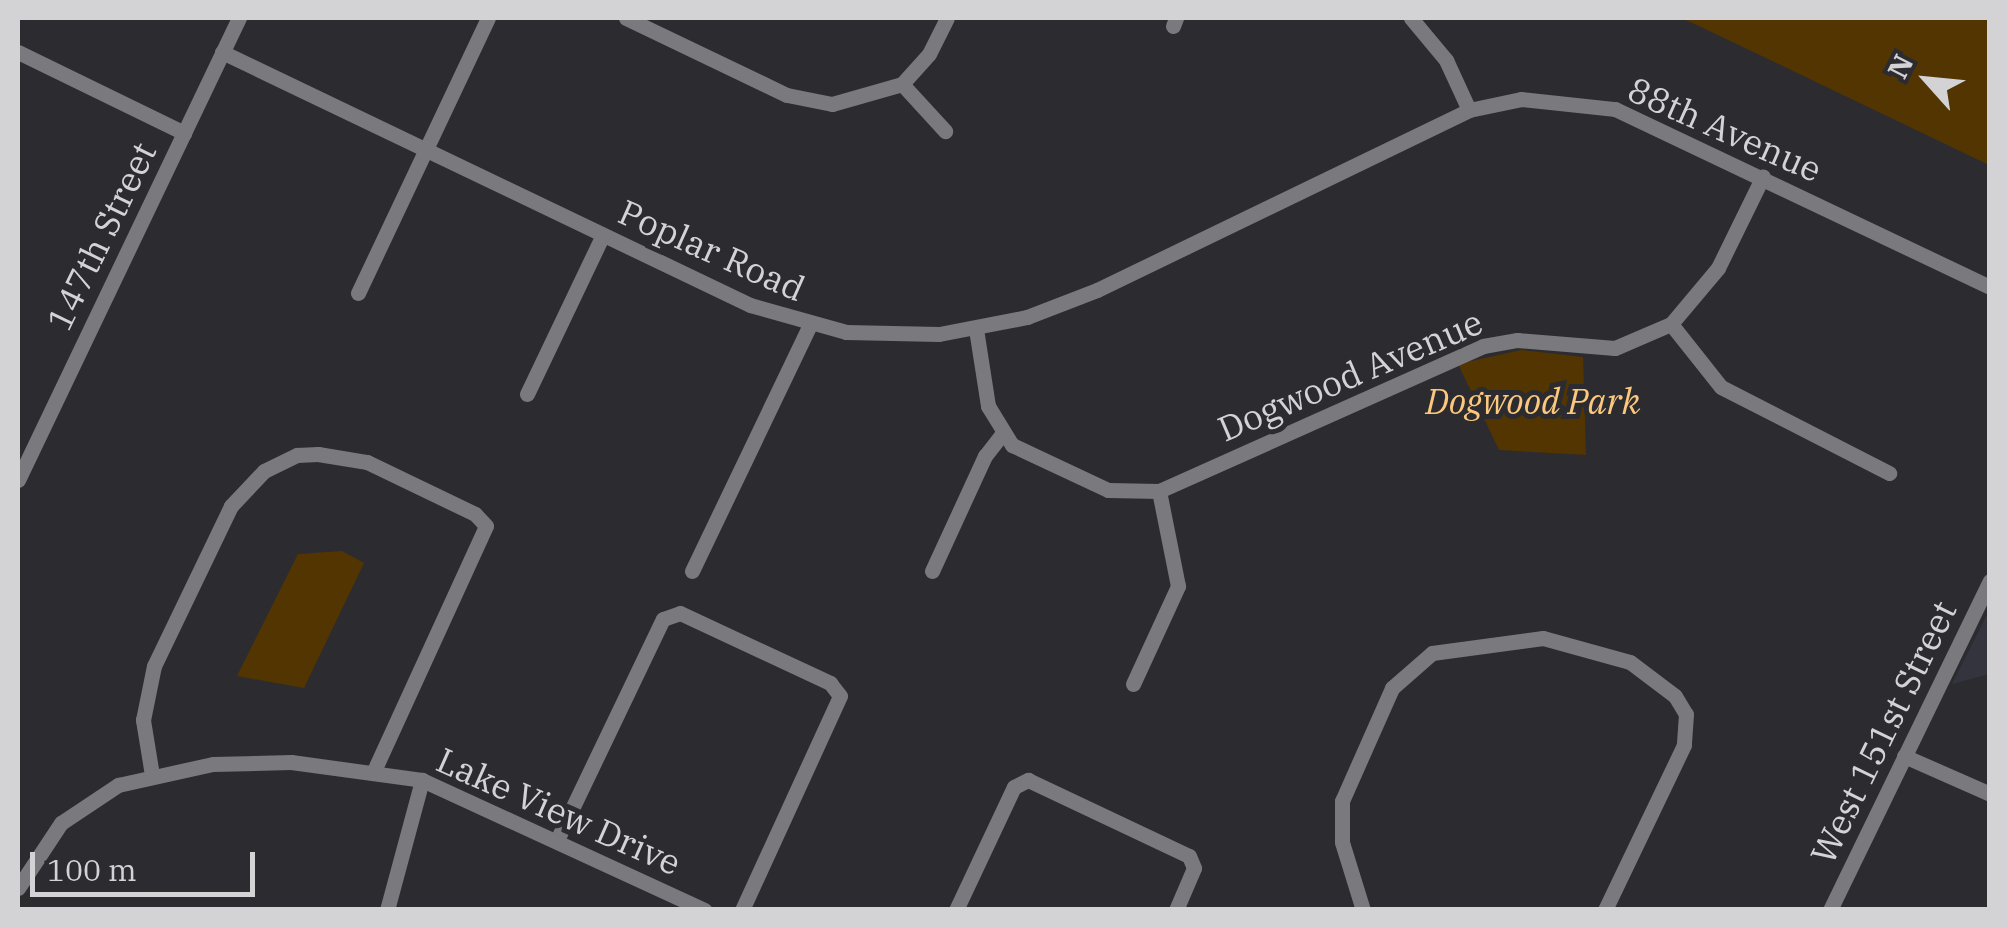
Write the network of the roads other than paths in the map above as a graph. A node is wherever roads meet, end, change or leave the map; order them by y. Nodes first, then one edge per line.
1 (239, 18) edge
2 (488, 18) edge
3 (626, 18) edge
4 (947, 18) edge
5 (1411, 18) edge
6 (18, 52) edge
7 (222, 52) junction
8 (902, 84) junction
9 (1470, 110) junction
10 (945, 131) dead end
11 (184, 133) junction
12 (425, 149) junction
13 (1762, 176) junction
14 (603, 235) junction
15 (1990, 287) edge
16 (358, 293) dead end
17 (1670, 324) junction
18 (810, 325) junction
19 (976, 330) junction
20 (527, 394) dead end
21 (1002, 434) junction
22 (1889, 473) dead end
23 (18, 480) edge
24 (1159, 491) junction
25 (692, 571) dead end
26 (932, 571) dead end
27 (1990, 581) edge
28 (1133, 684) dead end
29 (1904, 756) junction
30 (375, 769) junction
31 (152, 775) junction
32 (422, 780) junction
33 (1990, 794) edge
34 (557, 840) junction
35 (18, 888) edge
36 (387, 910) edge
37 (706, 910) edge
38 (742, 910) edge
39 (956, 910) edge
40 (1176, 910) edge
41 (1363, 910) edge
42 (1605, 910) edge
43 (1830, 910) edge

1 - 7 street, 147th Street
2 - 12 street
3 - 8 street
4 - 8 street
5 - 9 street
6 - 11 street
7 - 11 street, 147th Street
7 - 12 street, Poplar Road
8 - 10 street
9 - 13 street, 88th Avenue
9 - 19 street, Poplar Road
11 - 23 street, 147th Street
12 - 14 street, Poplar Road
12 - 16 street
13 - 15 street, 88th Avenue
13 - 17 street, Dogwood Avenue
14 - 18 street, Poplar Road
14 - 20 street
17 - 22 street
17 - 24 street, Dogwood Avenue
18 - 19 street, Poplar Road
18 - 25 street
19 - 21 street
21 - 24 street, Dogwood Avenue
21 - 26 street
24 - 28 street
27 - 29 street, West 151st Street
29 - 33 street
29 - 43 street, West 151st Street
30 - 31 street, Lake View Drive
30 - 31 street
30 - 32 street, Lake View Drive
31 - 35 street, Lake View Drive
32 - 34 street, Lake View Drive
32 - 36 street
34 - 37 street, Lake View Drive
34 - 38 street
39 - 40 street
41 - 42 street

